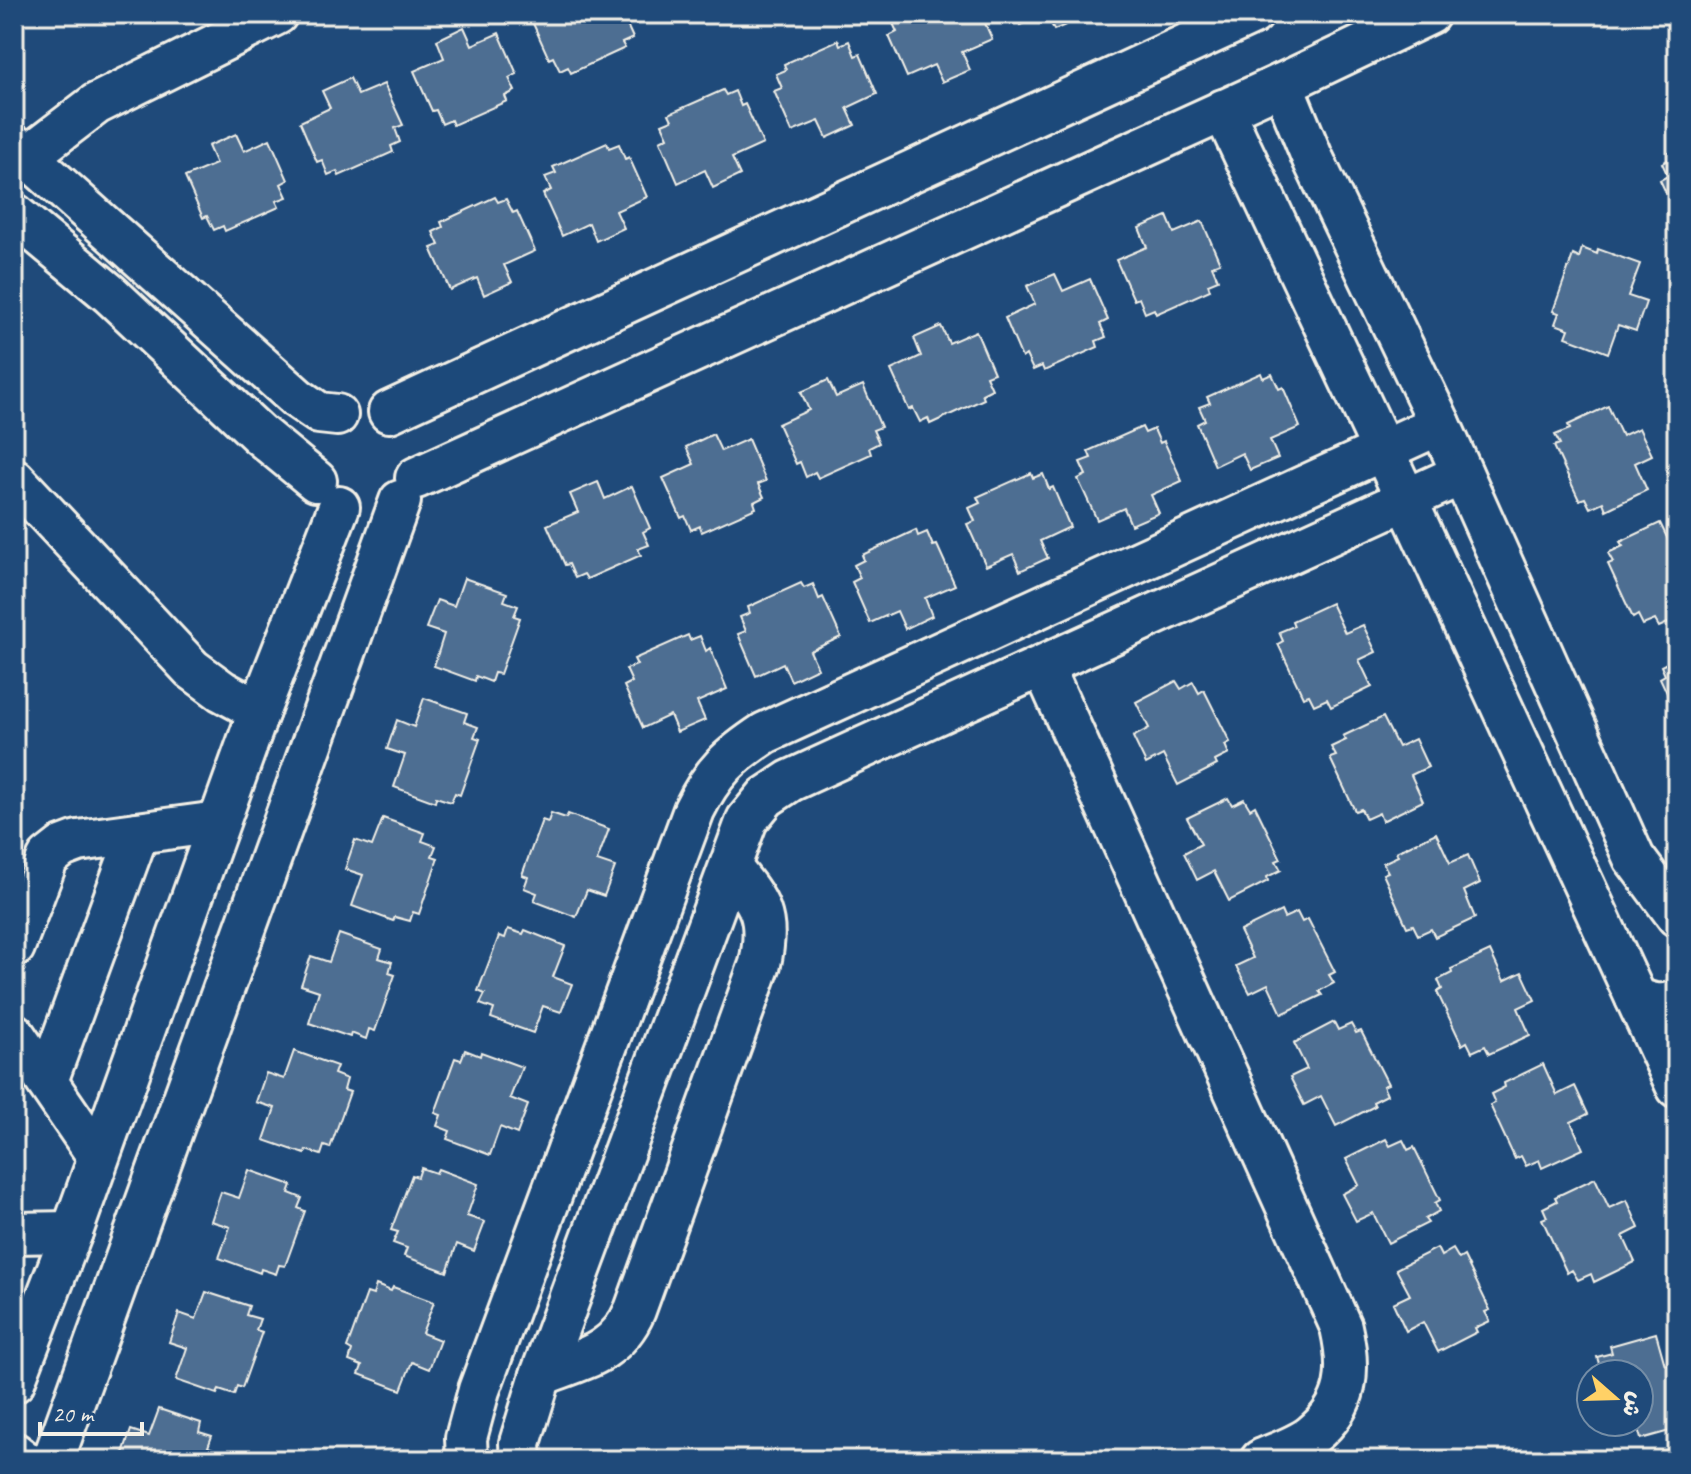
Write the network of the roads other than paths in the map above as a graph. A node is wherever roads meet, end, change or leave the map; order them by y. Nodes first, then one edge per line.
1 (277, 14) edge
2 (1253, 14) edge
3 (1429, 14) edge
4 (1282, 84) junction
5 (1223, 110) junction
6 (21, 151) edge
7 (14, 214) edge
8 (389, 412) junction
9 (337, 415) junction
10 (1440, 424) junction
11 (1384, 452) junction
12 (1462, 474) junction
13 (14, 479) edge
14 (408, 490) junction
15 (328, 494) junction
16 (1406, 499) junction
17 (1043, 666) junction
18 (259, 711) junction
19 (218, 822) junction
20 (138, 833) junction
21 (730, 867) junction
22 (1671, 906) edge
23 (1604, 928) junction
24 (14, 947) edge
25 (1636, 998) junction
26 (1677, 1001) edge
27 (14, 1034) edge
28 (47, 1081) junction
29 (1677, 1087) edge
30 (582, 1111) junction
31 (632, 1130) junction
32 (97, 1155) junction
33 (72, 1232) junction
34 (14, 1233) edge
35 (541, 1375) junction
36 (14, 1382) edge
37 (14, 1453) edge
38 (23, 1460) edge
39 (53, 1460) edge
40 (467, 1460) edge
41 (521, 1460) edge
42 (1261, 1460) edge

1 - 6 street
2 - 8 street
3 - 4 street
4 - 5 street
4 - 10 street
5 - 11 street
5 - 14 street
6 - 9 street
7 - 15 street
8 - 9 street
8 - 14 street
9 - 15 street
10 - 11 street
10 - 12 street
11 - 16 street
11 - 30 street
12 - 16 street
12 - 22 street
13 - 18 street
14 - 15 street
14 - 39 street
15 - 18 street
16 - 17 street
16 - 23 street
17 - 21 street
17 - 42 street
18 - 19 street
19 - 20 street
19 - 32 street
20 - 24 street
20 - 28 street
21 - 31 street
21 - 35 street
22 - 23 street
23 - 25 street
25 - 26 street
25 - 29 street
27 - 28 street
28 - 32 street
30 - 31 street
30 - 40 street
31 - 35 street
32 - 33 street
33 - 34 street
33 - 36 street
35 - 41 street
37 - 38 street

